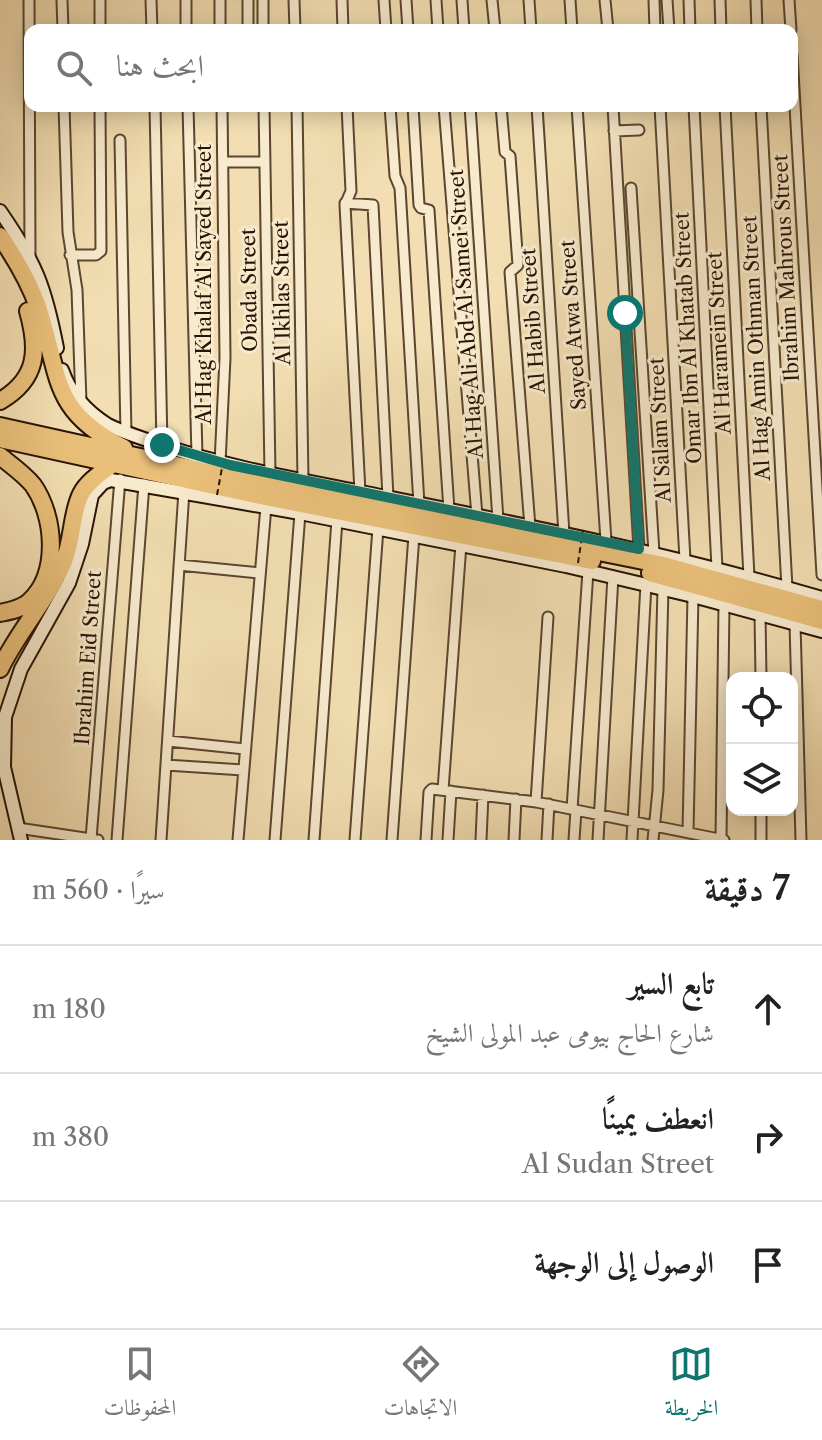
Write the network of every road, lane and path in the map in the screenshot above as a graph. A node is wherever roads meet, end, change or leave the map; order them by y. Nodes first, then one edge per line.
1 (29, 0) edge
2 (62, 0) edge
3 (100, 0) edge
4 (151, 0) edge
5 (186, 0) edge
6 (220, 0) edge
7 (248, 0) edge
8 (263, 0) edge
9 (294, 0) edge
10 (342, 0) edge
11 (384, 0) edge
12 (406, 0) edge
13 (436, 0) edge
14 (462, 0) edge
15 (492, 0) edge
16 (529, 0) edge
17 (570, 0) edge
18 (605, 0) edge
19 (654, 0) edge
20 (667, 0) edge
21 (689, 0) edge
22 (720, 0) edge
23 (756, 0) edge
24 (789, 0) edge
25 (29, 24) edge
26 (63, 24) edge
27 (100, 24) edge
28 (152, 24) edge
29 (186, 24) edge
30 (220, 24) edge
31 (248, 24) edge
32 (263, 24) edge
33 (295, 24) edge
34 (343, 24) edge
35 (386, 24) edge
36 (408, 24) edge
37 (438, 24) edge
38 (464, 24) edge
39 (494, 24) edge
40 (531, 24) edge
41 (572, 24) edge
42 (607, 24) edge
43 (655, 24) edge
44 (669, 24) edge
45 (690, 24) edge
46 (721, 24) edge
47 (757, 24) edge
48 (791, 24) edge
49 (29, 112) edge
50 (64, 112) edge
51 (100, 112) edge
52 (155, 112) edge
53 (188, 112) edge
54 (222, 112) edge
55 (264, 112) edge
56 (297, 112) edge
57 (347, 112) edge
58 (390, 112) edge
59 (413, 112) edge
60 (444, 112) edge
61 (470, 112) edge
62 (502, 112) edge
63 (537, 112) edge
64 (577, 112) edge
65 (613, 112) edge
66 (660, 112) edge
67 (694, 112) edge
68 (725, 112) edge
69 (761, 112) edge
70 (795, 112) edge
71 (639, 130) dead end
72 (614, 131) junction
73 (120, 140) dead end
74 (223, 162) junction
75 (265, 162) junction
76 (631, 188) dead end
77 (345, 203) junction
78 (0, 211) edge
79 (0, 236) edge
80 (70, 255) junction
81 (0, 256) edge
82 (30, 256) junction
83 (0, 401) edge
84 (81, 402) junction
85 (0, 426) edge
86 (126, 433) junction
87 (0, 439) edge
88 (162, 445) junction
89 (0, 456) edge
90 (135, 456) junction
91 (197, 456) junction
92 (222, 460) junction
93 (116, 472) junction
94 (270, 473) junction
95 (303, 480) junction
96 (144, 484) junction
97 (184, 491) junction
98 (360, 492) junction
99 (217, 495) dead end
100 (388, 497) junction
101 (419, 504) junction
102 (266, 506) junction
103 (449, 510) junction
104 (300, 513) junction
105 (477, 516) junction
106 (337, 520) junction
107 (498, 520) junction
108 (530, 527) junction
109 (378, 528) junction
110 (583, 530) dead end
111 (564, 534) junction
112 (414, 535) junction
113 (606, 541) junction
114 (461, 544) junction
115 (639, 549) junction
116 (654, 553) junction
117 (685, 560) junction
118 (179, 565) junction
119 (583, 567) junction
120 (717, 568) junction
121 (260, 573) junction
122 (822, 575) edge
123 (613, 576) junction
124 (749, 577) junction
125 (646, 584) junction
126 (663, 588) junction
127 (787, 588) junction
128 (693, 596) junction
129 (822, 598) edge
130 (724, 604) junction
131 (822, 609) edge
132 (0, 613) edge
133 (760, 614) junction
134 (548, 617) dead end
135 (822, 621) edge
136 (795, 624) junction
137 (822, 631) edge
138 (0, 669) edge
139 (761, 672) edge
140 (168, 741) junction
141 (245, 749) junction
142 (166, 765) junction
143 (243, 770) junction
144 (442, 790) junction
145 (483, 795) junction
146 (516, 799) junction
147 (536, 802) junction
148 (549, 804) junction
149 (574, 810) junction
150 (600, 814) junction
151 (761, 816) edge
152 (633, 820) junction
153 (654, 824) junction
154 (20, 834) edge
155 (682, 834) edge
156 (699, 837) edge
157 (67, 838) edge
158 (91, 839) edge
159 (718, 839) edge
160 (98, 840) edge
161 (117, 840) edge
162 (161, 840) edge
163 (238, 840) edge
164 (275, 840) edge
165 (314, 840) edge
166 (355, 840) edge
167 (392, 840) edge
168 (426, 840) edge
169 (448, 840) edge
170 (481, 840) edge
171 (514, 840) edge
172 (547, 840) edge
173 (574, 840) edge
174 (598, 840) edge
175 (632, 840) edge
176 (653, 840) edge
177 (761, 840) edge
178 (801, 840) edge

1 - 25 street
2 - 26 street
3 - 27 street
4 - 28 street
5 - 29 street
6 - 30 street
7 - 31 street
8 - 32 street
9 - 33 street
10 - 34 street
11 - 35 street
12 - 36 street
13 - 37 street
14 - 38 street
15 - 39 street
16 - 40 street
17 - 41 street
18 - 42 street
19 - 43 street
20 - 44 street
21 - 45 street
22 - 46 street
23 - 47 street
24 - 48 street
49 - 82 street
50 - 80 street
51 - 80 street
52 - 88 street
53 - 91 street
54 - 74 street, Al Hag Khalaf Al Sayed Street
55 - 75 street, Obada Street
56 - 95 street, Al Ikhlas Street
57 - 77 street
58 - 101 street
59 - 103 street
60 - 105 street
61 - 107 street, Al Hag Ali Abd Al Samei Street
62 - 108 street
63 - 111 street, Al Habib Street
64 - 113 street, Sayed Atwa Street
65 - 72 street
66 - 117 street, Al Salam Street
67 - 120 street, Omar Ibn Al Khatab Street
68 - 124 street, Al Haramein Street
69 - 127 street, Al Hag Amin Othman Street
70 - 122 street, Ibrahim Mahrous Street
71 - 72 street
72 - 115 street
73 - 86 street
74 - 75 street
74 - 92 street, Al Hag Khalaf Al Sayed Street
75 - 94 street, Obada Street
76 - 116 street
77 - 98 street
77 - 100 street
78 - 82 street
79 - 90 highway
80 - 84 street
81 - 83 highway
82 - 84 street
84 - 86 street
85 - 90 highway
86 - 88 street
87 - 93 highway
88 - 91 street
89 - 132 highway
90 - 131 highway
91 - 92 street
92 - 94 street
92 - 99 path, bridge
93 - 96 street
93 - 135 highway
93 - 138 highway
93 - 154 street
93 - 158 street, Ibrahim Eid Street
94 - 95 street
95 - 98 street
96 - 97 street
96 - 161 street
97 - 102 street
97 - 118 street
98 - 100 street
100 - 101 street
101 - 103 street
102 - 104 street
102 - 121 street
103 - 105 street
104 - 106 street
104 - 164 street
105 - 107 street
106 - 109 street
106 - 165 street
107 - 108 street
108 - 111 street
109 - 112 street
109 - 166 street
110 - 119 path, bridge
111 - 113 street
112 - 114 street
112 - 167 street
113 - 115 street
114 - 119 street
114 - 144 street
115 - 116 street
116 - 117 street
117 - 120 street
118 - 121 street
118 - 140 street
119 - 123 street
119 - 149 street
120 - 124 street
121 - 141 street
123 - 125 street
123 - 150 street
124 - 127 street
125 - 126 street
125 - 152 street
126 - 128 street
126 - 153 street
127 - 129 street
128 - 130 street
128 - 155 street
130 - 133 street
130 - 159 street
133 - 136 street
133 - 139 street
134 - 147 street
136 - 137 street
136 - 178 street
140 - 141 street
140 - 142 street
141 - 143 street
142 - 143 street
142 - 162 street
143 - 163 street
144 - 145 street
144 - 168 street
144 - 169 street
145 - 146 street
145 - 170 street
146 - 147 street
146 - 171 street
147 - 148 street
148 - 149 street
148 - 172 street
149 - 150 street
149 - 173 street
150 - 152 street
150 - 174 street
151 - 177 street
152 - 153 street
152 - 175 street
153 - 155 street
153 - 176 street
154 - 157 street
155 - 156 street
156 - 159 street
157 - 158 street
158 - 160 street

